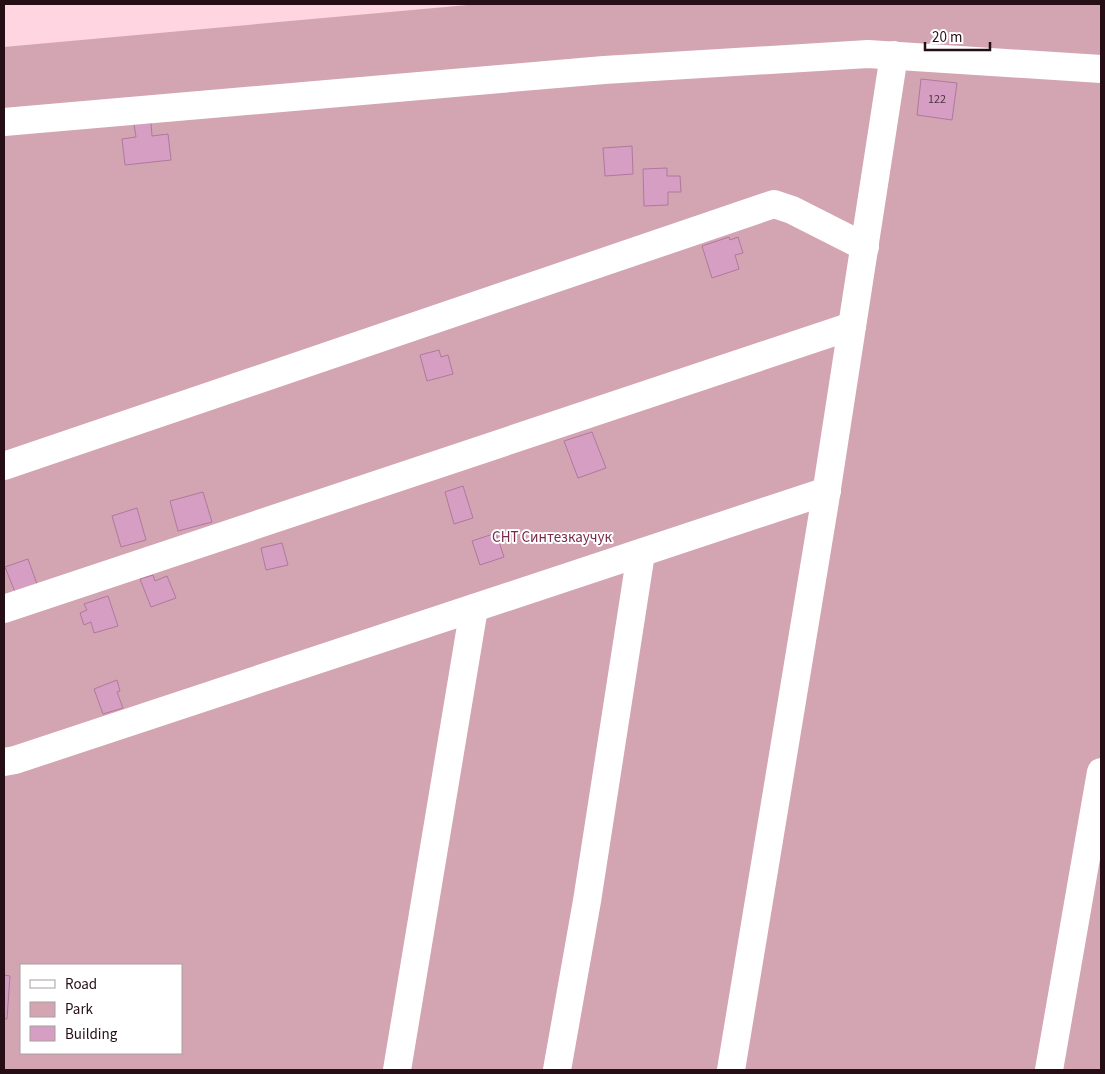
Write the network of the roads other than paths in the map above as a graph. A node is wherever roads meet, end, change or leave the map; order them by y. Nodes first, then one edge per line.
1 (894, 54) junction
2 (1101, 70) edge
3 (4, 122) edge
4 (864, 247) junction
5 (852, 326) junction
6 (4, 466) edge
7 (827, 491) junction
8 (641, 553) junction
9 (474, 608) junction
10 (4, 609) edge
11 (4, 762) edge
12 (1101, 772) edge
13 (397, 1070) edge
14 (557, 1070) edge
15 (731, 1070) edge
16 (1049, 1070) edge

1 - 2 street
1 - 3 street
1 - 4 street
4 - 5 street
4 - 6 street
5 - 7 street
5 - 10 street
7 - 8 street
7 - 15 street
8 - 9 street
8 - 14 street
9 - 11 street
9 - 13 street
12 - 16 street

